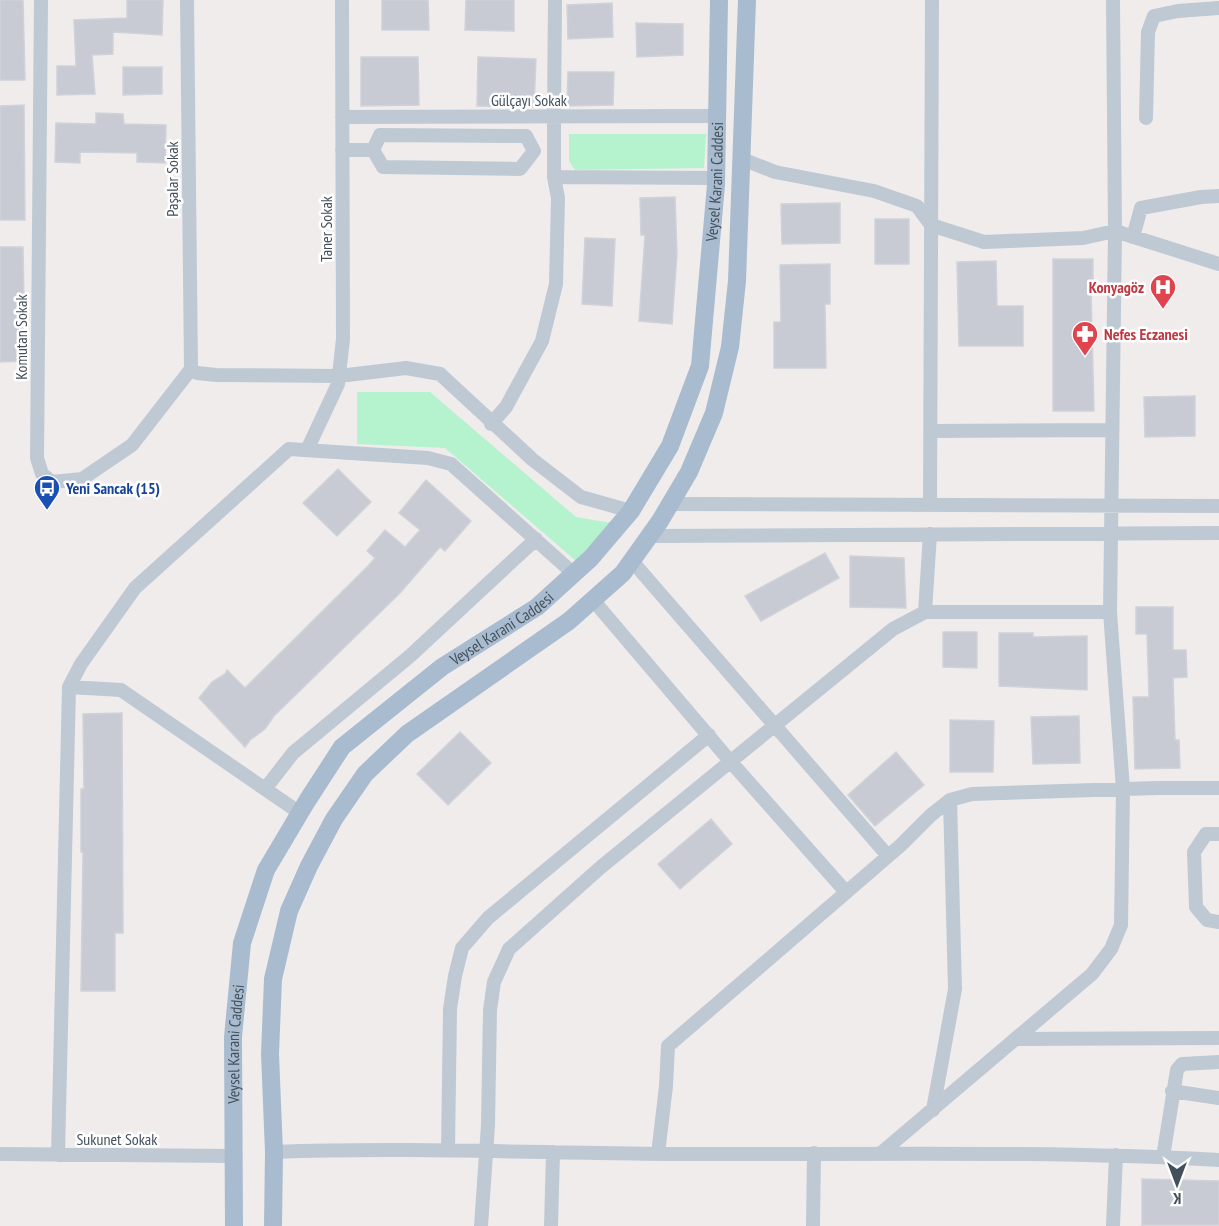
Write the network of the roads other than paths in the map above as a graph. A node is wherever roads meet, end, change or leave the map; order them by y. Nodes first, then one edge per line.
1 (41, 0) edge
2 (187, 0) edge
3 (342, 0) edge
4 (555, 0) edge
5 (719, 0) edge
6 (747, 0) edge
7 (932, 0) edge
8 (1113, 0) edge
9 (1219, 8) edge
10 (554, 116) junction
11 (717, 116) junction
12 (342, 117) junction
13 (1146, 118) dead end
14 (342, 150) junction
15 (373, 150) junction
16 (534, 151) junction
17 (554, 152) junction
18 (742, 159) junction
19 (554, 177) junction
20 (716, 178) junction
21 (1219, 196) edge
22 (931, 225) junction
23 (1115, 231) junction
24 (1133, 237) junction
25 (1219, 264) edge
26 (191, 363) junction
27 (339, 376) junction
28 (491, 424) junction
29 (931, 430) junction
30 (1111, 430) junction
31 (307, 450) junction
32 (670, 504) junction
33 (930, 505) junction
34 (1110, 506) junction
35 (1219, 506) edge
36 (631, 512) junction
37 (1219, 533) edge
38 (930, 534) junction
39 (1112, 534) junction
40 (649, 536) junction
41 (536, 539) junction
42 (632, 561) junction
43 (574, 574) junction
44 (593, 600) junction
45 (925, 612) junction
46 (1110, 612) junction
47 (69, 687) junction
48 (773, 725) junction
49 (709, 735) junction
50 (730, 760) junction
51 (1219, 788) edge
52 (265, 789) junction
53 (1123, 789) junction
54 (950, 800) junction
55 (300, 813) junction
56 (1219, 834) edge
57 (888, 856) junction
58 (846, 892) junction
59 (1219, 922) edge
60 (1219, 1038) edge
61 (1015, 1039) junction
62 (1219, 1062) edge
63 (1172, 1091) junction
64 (1219, 1098) edge
65 (933, 1110) junction
66 (448, 1150) junction
67 (487, 1151) junction
68 (274, 1152) junction
69 (553, 1152) junction
70 (814, 1153) junction
71 (881, 1153) junction
72 (658, 1154) junction
73 (0, 1155) edge
74 (58, 1155) junction
75 (1116, 1155) junction
76 (233, 1156) junction
77 (1163, 1157) junction
78 (1219, 1160) edge
79 (234, 1226) edge
80 (273, 1226) edge
81 (481, 1226) edge
82 (551, 1226) edge
83 (813, 1226) edge
84 (1113, 1226) edge

1 - 26 street, Komutan Sokak
2 - 26 street, Paşalar Sokak
3 - 12 street, Taner Sokak
4 - 10 street
5 - 11 main road, Veysel Karani Caddesi
6 - 18 main road, Veysel Karani Caddesi
7 - 22 street
8 - 23 street
9 - 13 street
10 - 11 street, Gülçayı Sokak
10 - 12 street, Gülçayı Sokak
10 - 17 street
11 - 20 main road, Veysel Karani Caddesi
12 - 14 street, Taner Sokak
14 - 15 street
14 - 27 street, Taner Sokak
15 - 16 street
15 - 16 street
16 - 17 street
17 - 19 street
18 - 22 street
18 - 32 main road, Veysel Karani Caddesi
19 - 20 street
19 - 28 street
20 - 36 main road, Veysel Karani Caddesi
21 - 24 street
22 - 23 street
22 - 29 street
23 - 24 street
23 - 30 street
24 - 25 street
26 - 27 street
27 - 28 street
27 - 31 street, Taner Sokak
28 - 36 street
29 - 30 street
29 - 33 street
30 - 34 street
31 - 41 street
31 - 47 street
32 - 33 street
32 - 40 main road, Veysel Karani Caddesi
33 - 34 street
34 - 35 street
34 - 39 street
36 - 43 main road, Veysel Karani Caddesi
37 - 39 street
38 - 39 street
38 - 40 street
38 - 45 street
39 - 46 street
40 - 42 main road, Veysel Karani Caddesi
41 - 43 street
41 - 52 street
42 - 44 main road, Veysel Karani Caddesi
42 - 48 street
43 - 55 main road, Veysel Karani Caddesi
44 - 49 street
44 - 68 main road, Veysel Karani Caddesi
45 - 46 street
45 - 48 street
46 - 53 street
47 - 52 street
47 - 74 street
48 - 50 street
48 - 57 street
49 - 50 street
49 - 66 street
50 - 58 street
50 - 67 street
51 - 53 street
52 - 55 street
53 - 54 street
53 - 61 street
54 - 57 street
54 - 65 street
55 - 76 main road, Veysel Karani Caddesi
56 - 59 street
57 - 58 street
58 - 72 street
60 - 61 street
61 - 65 street
62 - 63 street
63 - 64 street
63 - 77 street
65 - 71 street
66 - 67 street
66 - 68 street
67 - 69 street
67 - 81 street
68 - 80 main road, Veysel Karani Caddesi
69 - 72 street
69 - 82 street
70 - 71 street
70 - 72 street
70 - 83 street
71 - 75 street
73 - 74 street, Sukunet Sokak
74 - 76 street, Sukunet Sokak
75 - 77 street
75 - 84 street
76 - 79 main road, Veysel Karani Caddesi
77 - 78 street

